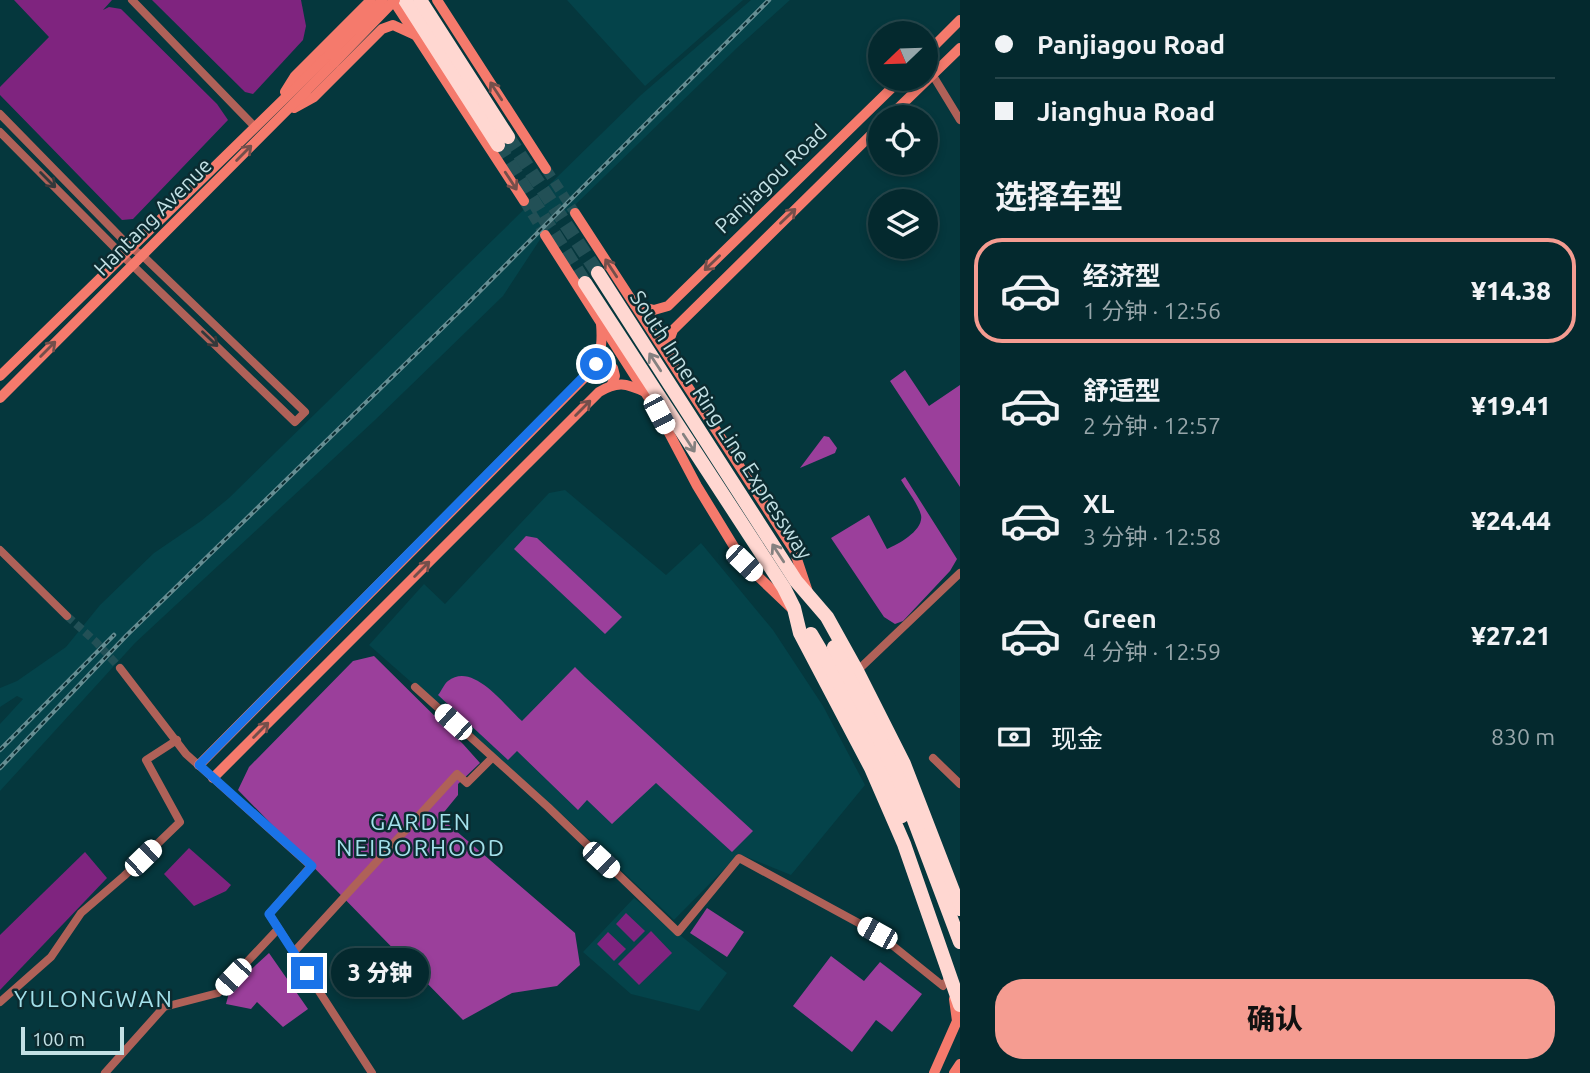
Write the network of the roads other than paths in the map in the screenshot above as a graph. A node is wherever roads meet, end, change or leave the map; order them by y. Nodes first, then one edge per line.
1 (132, 0) edge
2 (383, 0) edge
3 (395, 0) edge
4 (405, 0) edge
5 (420, 0) edge
6 (439, 0) edge
7 (368, 4) edge
8 (960, 20) edge
9 (382, 29) junction
10 (417, 36) junction
11 (938, 42) edge
12 (960, 48) edge
13 (331, 59) junction
14 (938, 68) edge
15 (938, 84) edge
16 (889, 91) edge
17 (915, 91) edge
18 (901, 105) edge
19 (279, 110) junction
20 (0, 114) edge
21 (960, 120) edge
22 (255, 127) junction
23 (0, 132) edge
24 (868, 137) edge
25 (546, 169) tunnel mouth
26 (524, 201) tunnel mouth
27 (575, 213) tunnel mouth
28 (545, 235) tunnel mouth
29 (127, 252) junction
30 (142, 255) junction
31 (133, 264) junction
32 (598, 273) tunnel mouth
33 (585, 283) tunnel mouth
34 (635, 304) junction
35 (668, 306) junction
36 (681, 321) junction
37 (601, 323) junction
38 (670, 358) junction
39 (596, 364) junction
40 (0, 376) edge
41 (612, 384) junction
42 (645, 392) junction
43 (0, 397) edge
44 (689, 401) junction
45 (0, 551) edge
46 (960, 573) edge
47 (810, 598) junction
48 (795, 610) junction
49 (67, 616) tunnel mouth
50 (120, 668) tunnel mouth
51 (837, 668) junction
52 (857, 671) junction
53 (415, 687) dead end
54 (177, 740) junction
55 (492, 758) junction
56 (933, 758) dead end
57 (199, 765) junction
58 (213, 778) junction
59 (960, 784) edge
60 (960, 909) edge
61 (278, 929) junction
62 (960, 942) edge
63 (293, 953) junction
64 (954, 978) edge
65 (0, 1002) edge
66 (960, 1006) edge
67 (960, 1035) edge
68 (960, 1064) edge
69 (106, 1073) edge
70 (373, 1073) edge
71 (935, 1073) edge
72 (954, 1073) edge

1 - 22 street
2 - 13 main road, bridge
3 - 10 main road
3 - 13 main road, bridge
4 - 5 highway
25 -> 6 main road
7 - 9 main road
7 - 19 main road
8 - 11 main road
9 - 10 main road
9 - 19 main road
10 -> 26 main road
12 - 14 main road
13 - 19 main road, Hantang Avenue
15 - 21 street
16 -> 35 main road, Panjiagou Road
17 - 18 main road
19 - 22 main road, Hantang Avenue
30 -> 19 main road, Hantang Avenue
20 - 29 street
22 - 29 main road, Hantang Avenue
23 -> 29 street
36 -> 24 main road, Panjiagou Road
34 -> 27 main road
28 - 37 main road
29 - 30 street
29 - 31 street
29 - 40 main road, Hantang Avenue
30 - 31 main road, Hantang Avenue
31 -> 30 street
43 -> 31 main road, Hantang Avenue
44 -> 32 highway, South Inner Ring Line Expressway
33 -> 48 highway, South Inner Ring Line Expressway
34 - 35 main road
34 - 38 main road
35 - 36 main road
36 - 38 main road, Panjiagou Road
37 - 39 main road
37 - 42 main road
38 - 44 main road
39 - 41 main road
39 - 57 main road
41 - 42 main road
58 -> 41 main road
42 - 48 main road
47 -> 44 highway, South Inner Ring Line Expressway
45 - 49 street
46 - 52 street
47 - 51 highway, South Inner Ring Line Expressway
47 - 52 highway, South Inner Ring Line Expressway
48 - 51 highway, South Inner Ring Line Expressway
48 - 64 highway, South Inner Ring Line Expressway
50 - 54 street
51 - 62 highway, South Inner Ring Line Expressway
51 - 64 highway, South Inner Ring Line Expressway
52 - 60 highway, South Inner Ring Line Expressway
53 - 55 street
54 - 57 street
54 - 65 street
55 - 63 street
55 - 64 street
56 - 59 street
57 - 58 street
58 - 61 street
61 - 63 street
61 - 69 street
63 - 70 street
64 - 66 highway
64 - 71 main road
67 - 71 main road
68 - 72 main road

